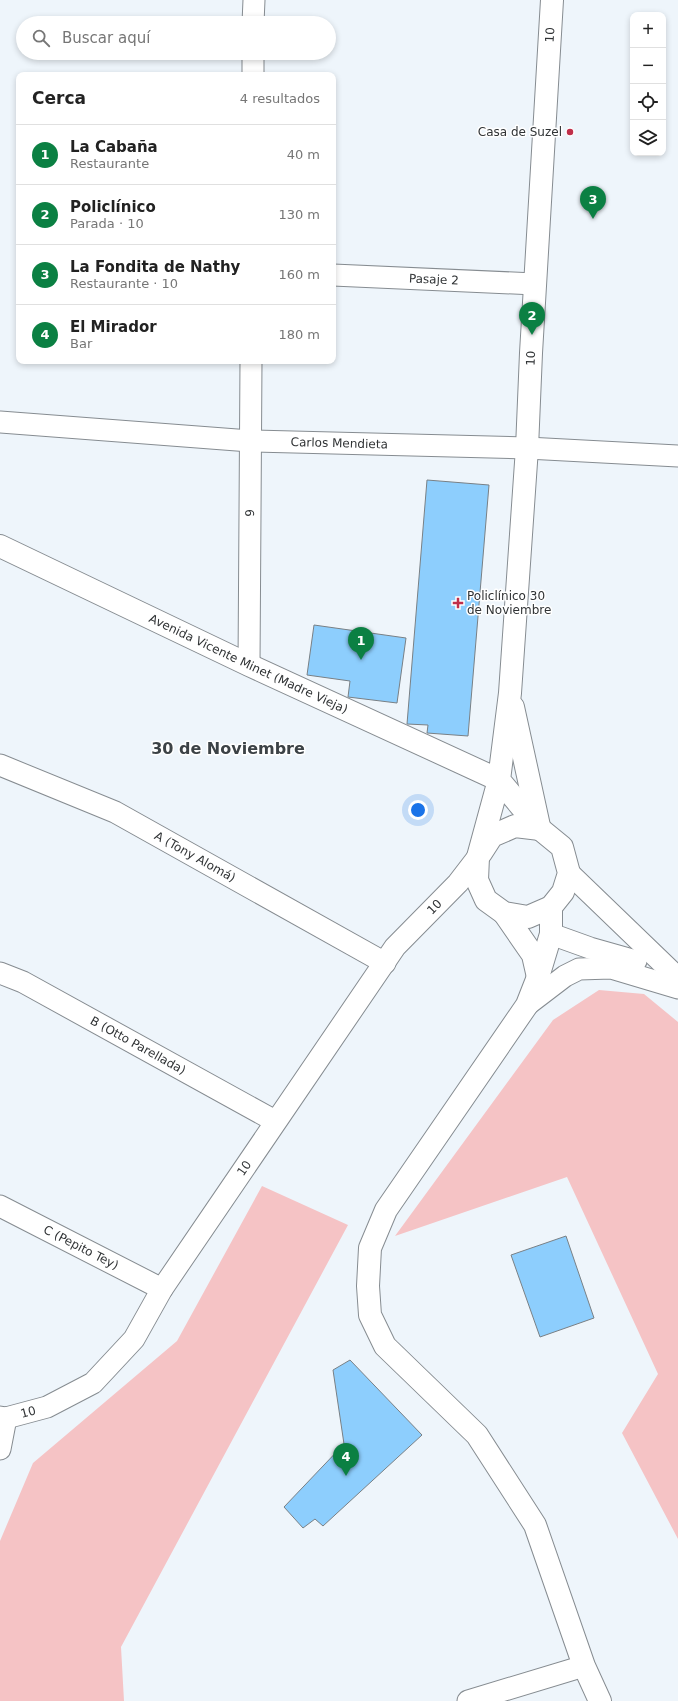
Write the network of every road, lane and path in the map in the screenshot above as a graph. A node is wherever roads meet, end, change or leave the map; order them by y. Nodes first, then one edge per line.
1 (254, 0) edge
2 (552, 0) edge
3 (253, 16) edge
4 (253, 60) edge
5 (253, 72) edge
6 (336, 275) edge
7 (535, 284) junction
8 (251, 364) edge
9 (0, 422) edge
10 (250, 441) junction
11 (527, 448) junction
12 (678, 456) edge
13 (0, 546) edge
14 (249, 665) junction
15 (510, 693) junction
16 (0, 765) edge
17 (499, 780) junction
18 (540, 829) junction
19 (478, 857) junction
20 (569, 873) junction
21 (551, 908) junction
22 (504, 913) junction
23 (551, 934) junction
24 (385, 962) junction
25 (0, 973) edge
26 (538, 977) junction
27 (676, 979) edge
28 (527, 1005) junction
29 (275, 1121) junction
30 (0, 1206) edge
31 (162, 1289) junction
32 (3, 1417) edge
33 (0, 1449) edge
34 (584, 1666) junction
35 (468, 1701) edge
36 (600, 1701) edge

1 - 3 street
2 - 7 main road, 10
4 - 5 street
6 - 7 street, Pasaje 2
7 - 11 main road, 10
8 - 10 street, 9
9 - 10 street, Carlos Mendieta
10 - 11 street, Carlos Mendieta
10 - 14 street, 9
11 - 12 street, Carlos Mendieta
11 - 15 main road, 10
13 - 14 main road, Avenida Vicente Minet (Madre Vieja)
14 - 17 main road, Avenida Vicente Minet (Madre Vieja)
15 - 17 main road, 10
15 - 18 main road, 10
16 - 24 street, A (Tony Alomá)
17 - 18 main road
17 - 19 main road, 10
18 - 19 main road, 10
18 - 20 main road
19 - 22 main road, 10
19 - 24 street, 10
20 - 21 main road, 10
20 - 27 street
21 - 22 main road, 10
21 - 23 main road
22 - 26 main road
23 - 26 main road
23 - 27 street
24 - 29 street, 10
25 - 29 street, B (Otto Parellada)
26 - 28 main road
27 - 28 street
28 - 34 main road
29 - 31 street, 10
30 - 31 street, C (Pepito Tey)
31 - 32 street, 10
32 - 33 street, 10
34 - 35 street
34 - 36 main road

